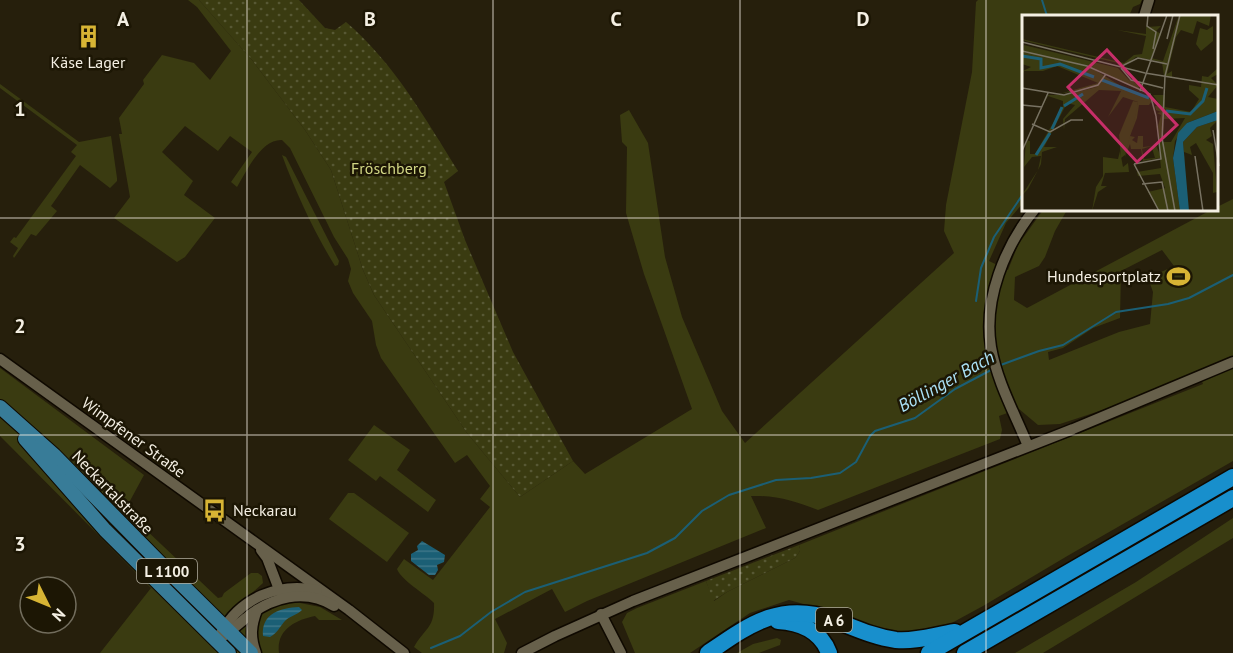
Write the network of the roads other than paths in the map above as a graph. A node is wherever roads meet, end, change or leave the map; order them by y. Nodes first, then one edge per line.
1 (1149, 0) edge
2 (1144, 15) edge
3 (1032, 212) edge
4 (0, 359) edge
5 (1233, 362) edge
6 (0, 408) edge
7 (1028, 446) junction
8 (1233, 477) edge
9 (1233, 498) edge
10 (251, 540) junction
11 (323, 591) junction
12 (281, 592) junction
13 (257, 610) junction
14 (601, 614) junction
15 (1015, 623) junction
16 (228, 629) junction
17 (967, 630) junction
18 (216, 641) junction
19 (229, 653) edge
20 (254, 653) edge
21 (404, 653) edge
22 (522, 653) edge
23 (621, 653) edge
24 (708, 653) edge
25 (717, 653) edge
26 (829, 653) edge
27 (929, 653) edge
28 (965, 653) edge
29 (981, 653) edge

1 - 2 street
3 - 7 street
4 - 10 street, Wimpfener Straße
5 - 7 street
6 - 16 main road, Neckartalstraße / L 1100
6 - 18 main road, Neckartalstraße / L 1100
7 - 14 street
8 - 17 highway, A 6
9 - 15 highway
10 - 11 street, Wimpfener Straße
10 - 12 street, Wimpfener Straße
11 - 12 street
11 - 21 street, Wimpfener Straße
12 - 13 street
12 - 16 street
12 - 21 street, Wimpfener Straße
13 - 16 street
13 - 20 street
14 - 22 street
14 - 23 street
15 - 28 highway
15 - 29 highway
16 - 18 street
16 - 20 main road, Neckartalstraße / L 1100
17 - 24 highway, A 6
17 - 27 highway, A 6
18 - 19 main road, Neckartalstraße / L 1100
25 - 26 highway

